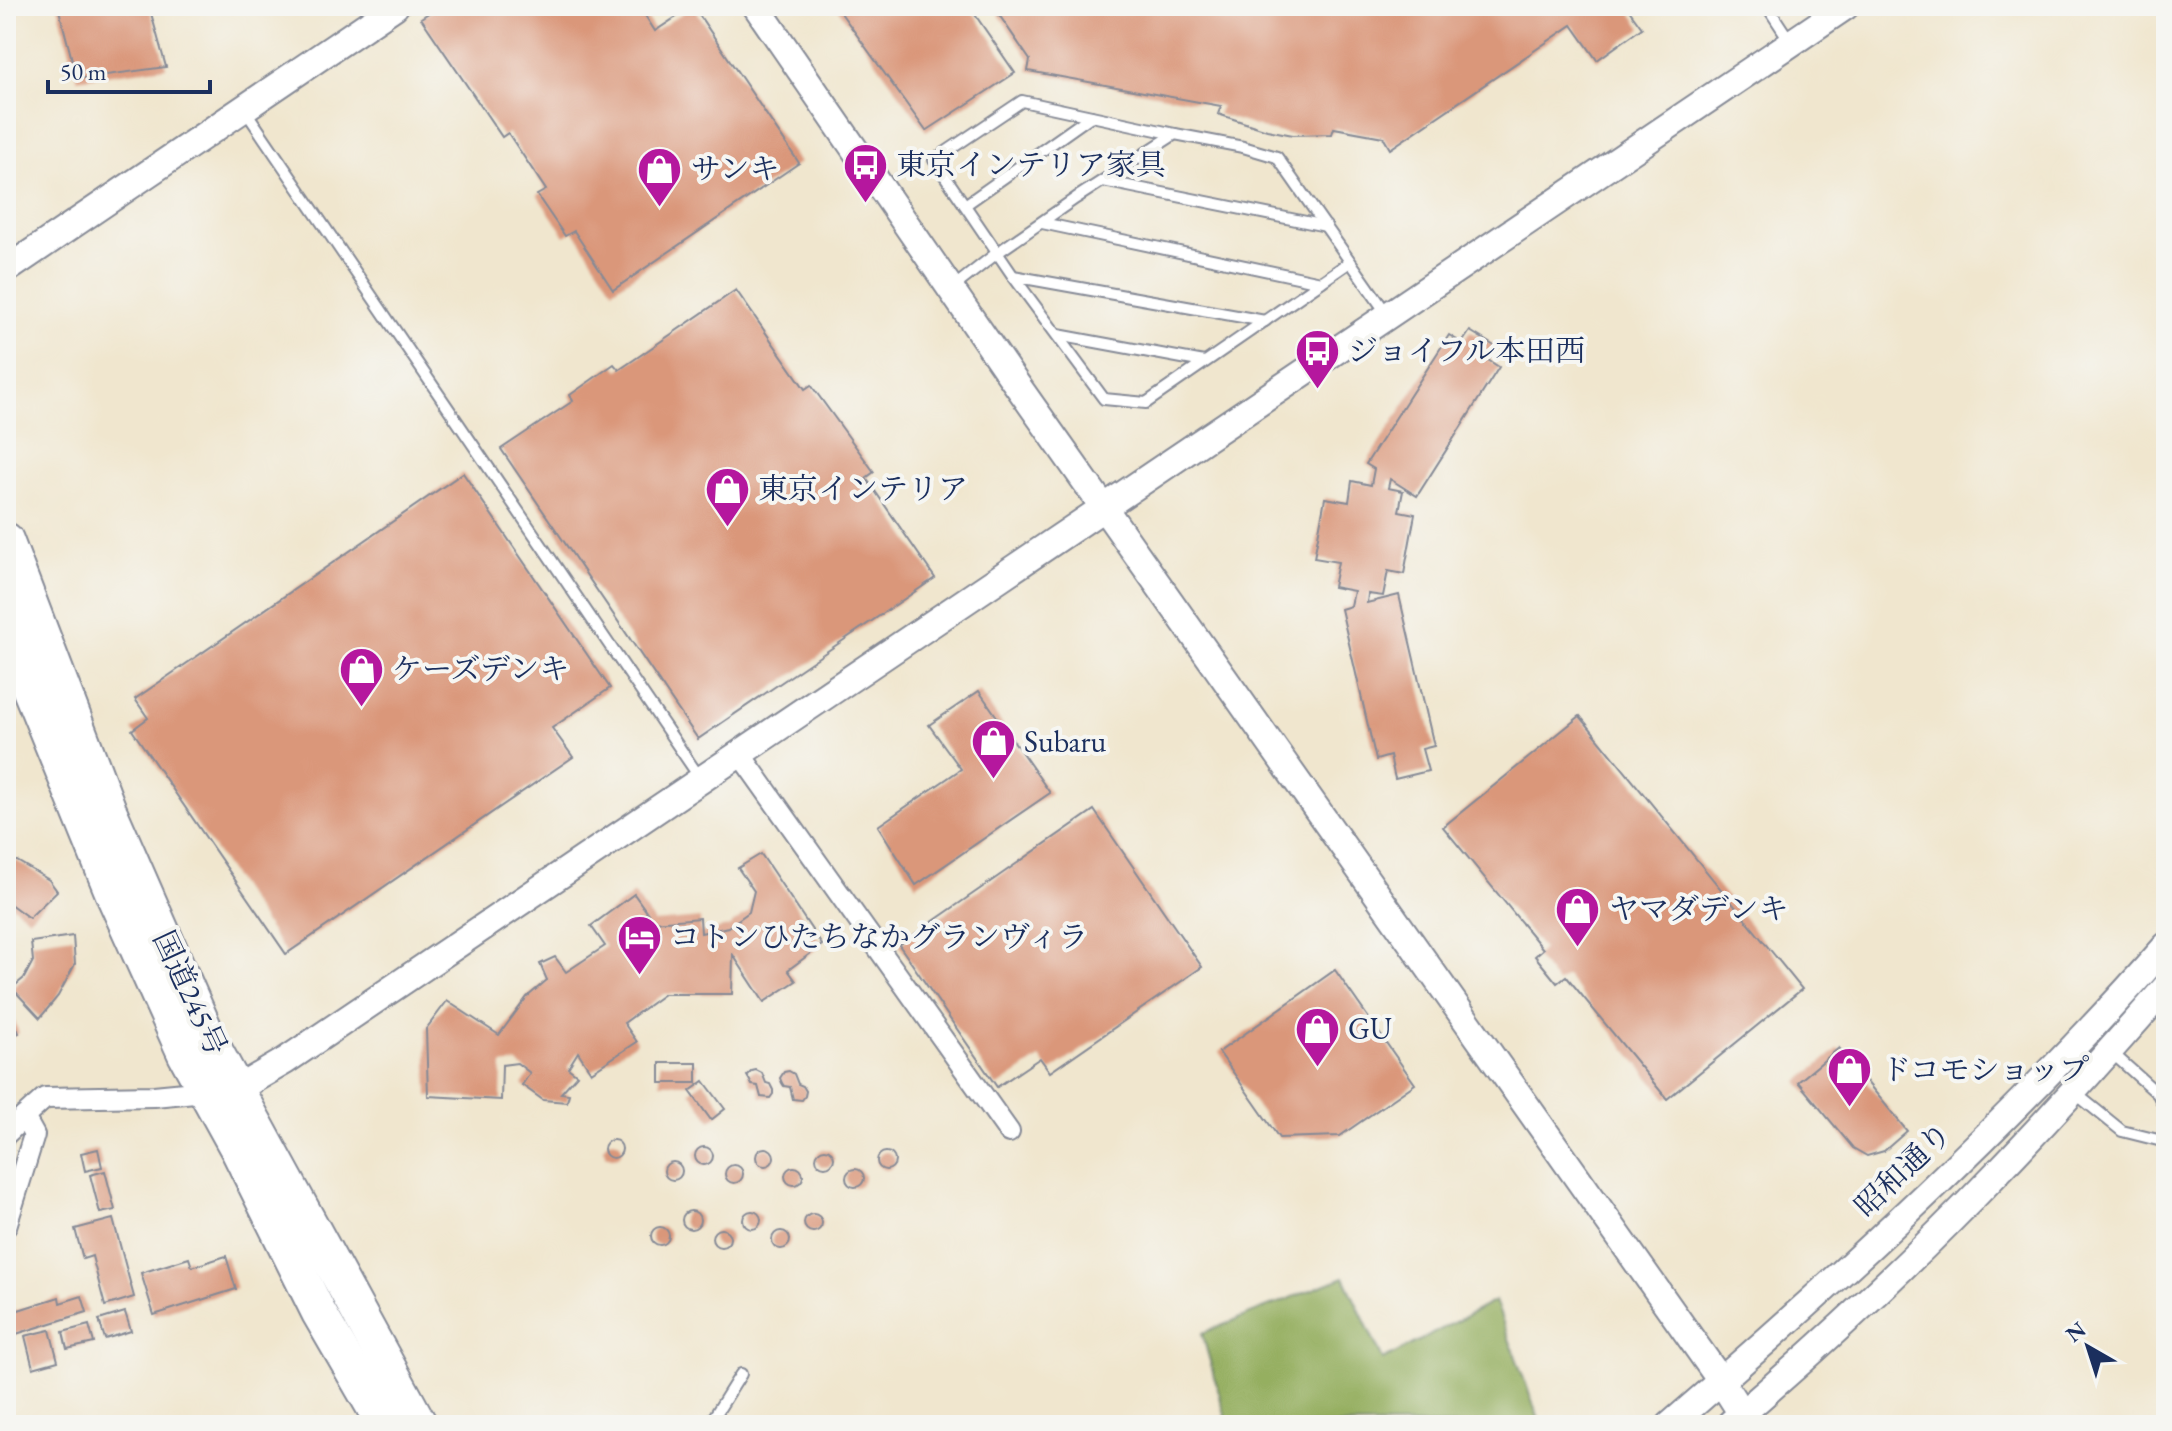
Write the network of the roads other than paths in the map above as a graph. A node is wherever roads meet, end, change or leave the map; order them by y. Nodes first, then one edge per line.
1 (395, 6) edge
2 (756, 6) edge
3 (1767, 6) edge
4 (1846, 6) edge
5 (1791, 42) junction
6 (244, 109) junction
7 (1091, 116) junction
8 (1175, 134) junction
9 (1103, 181) junction
10 (965, 205) junction
11 (1042, 223) junction
12 (1326, 226) junction
13 (997, 253) junction
14 (1350, 262) junction
15 (6, 270) edge
16 (1013, 276) junction
17 (1321, 282) junction
18 (951, 289) junction
19 (1388, 315) junction
20 (1265, 321) junction
21 (1058, 335) junction
22 (1204, 362) junction
23 (1104, 507) junction
24 (6, 540) edge
25 (6, 620) edge
26 (740, 754) junction
27 (701, 780) junction
28 (2166, 946) edge
29 (2166, 987) edge
30 (2109, 1051) junction
31 (221, 1090) junction
32 (2073, 1091) junction
33 (2166, 1110) edge
34 (24, 1117) junction
35 (1009, 1132) dead end
36 (6, 1134) edge
37 (2166, 1142) edge
38 (6, 1226) edge
39 (741, 1374) dead end
40 (1721, 1381) junction
41 (1740, 1421) edge
42 (384, 1425) edge
43 (420, 1425) edge
44 (709, 1425) edge
45 (1670, 1425) edge

1 - 6 street
2 - 18 street
3 - 5 lane
4 - 5 street
5 - 19 street
6 - 15 street
6 - 27 lane
7 - 8 lane
7 - 10 lane
7 - 10 lane
8 - 9 lane
8 - 12 lane
9 - 11 lane
9 - 12 lane
10 - 13 lane
11 - 13 lane
11 - 17 lane
12 - 14 lane
13 - 16 lane
13 - 18 lane
14 - 17 lane
14 - 19 lane
16 - 20 lane
16 - 21 lane
17 - 20 lane
18 - 23 street
19 - 23 street
20 - 22 lane
21 - 22 lane
21 - 22 lane
23 - 26 street
23 - 40 street
24 - 31 highway, 国道245号
25 - 31 highway, 国道245号
26 - 27 street
26 - 35 street
27 - 31 street
28 - 40 street, 昭和通り
29 - 30 street
30 - 32 street
30 - 33 lane
31 - 34 street
31 - 42 highway, 国道245号
31 - 43 highway, 国道245号
32 - 37 lane
32 - 41 street
34 - 36 street
34 - 38 street
39 - 44 lane
40 - 41 street
40 - 45 street, 昭和通り

